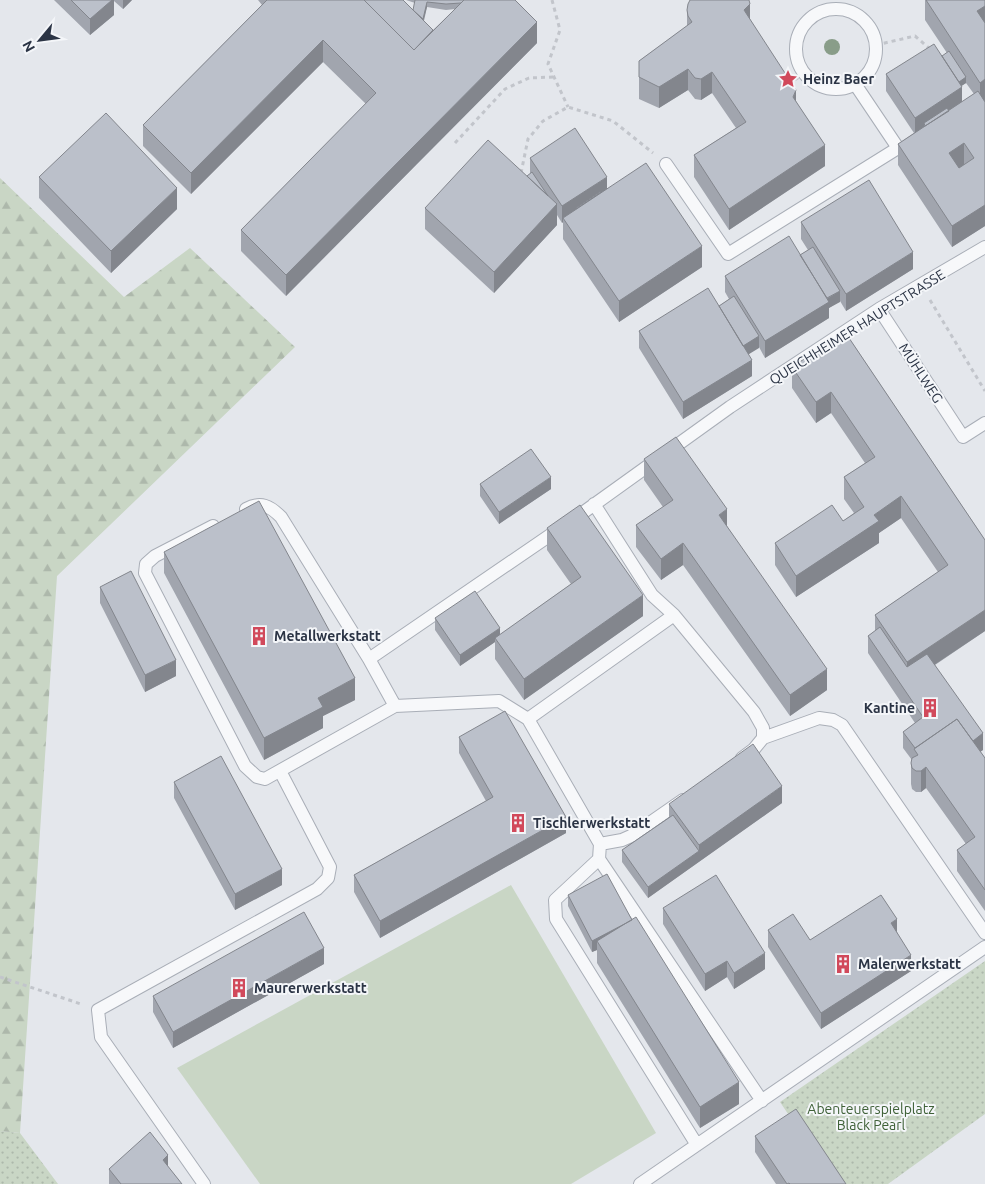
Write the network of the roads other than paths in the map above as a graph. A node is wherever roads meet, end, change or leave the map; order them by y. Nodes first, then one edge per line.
1 (858, 0) edge
2 (856, 14) junction
3 (855, 84) junction
4 (666, 164) road end
5 (985, 247) edge
6 (880, 309) junction
7 (985, 422) edge
8 (594, 504) junction
9 (674, 615) junction
10 (369, 659) junction
11 (395, 706) junction
12 (528, 718) junction
13 (763, 738) junction
14 (731, 765) edge
15 (280, 771) junction
16 (692, 792) edge
17 (600, 844) junction
18 (599, 859) junction
19 (985, 933) edge
20 (985, 947) edge
21 (762, 1101) junction
22 (697, 1145) junction
23 (204, 1184) edge
24 (640, 1184) edge

1 - 2 lane
2 - 3 lane
2 - 3 lane
3 - 4 lane
5 - 6 lane, QUEICHHEIMER HAUPTSTRASSE
6 - 7 lane, MÜHLWEG
6 - 8 lane, QUEICHHEIMER HAUPTSTRASSE
8 - 9 lane
8 - 10 lane, QUEICHHEIMER HAUPTSTRASSE
9 - 12 lane
9 - 13 lane
10 - 11 lane
10 - 15 lane
11 - 12 lane
11 - 15 lane
12 - 17 lane
13 - 14 lane
13 - 19 lane
15 - 23 lane
16 - 17 lane
17 - 18 lane
18 - 21 lane
18 - 22 lane
20 - 21 lane
21 - 22 lane
22 - 24 lane

